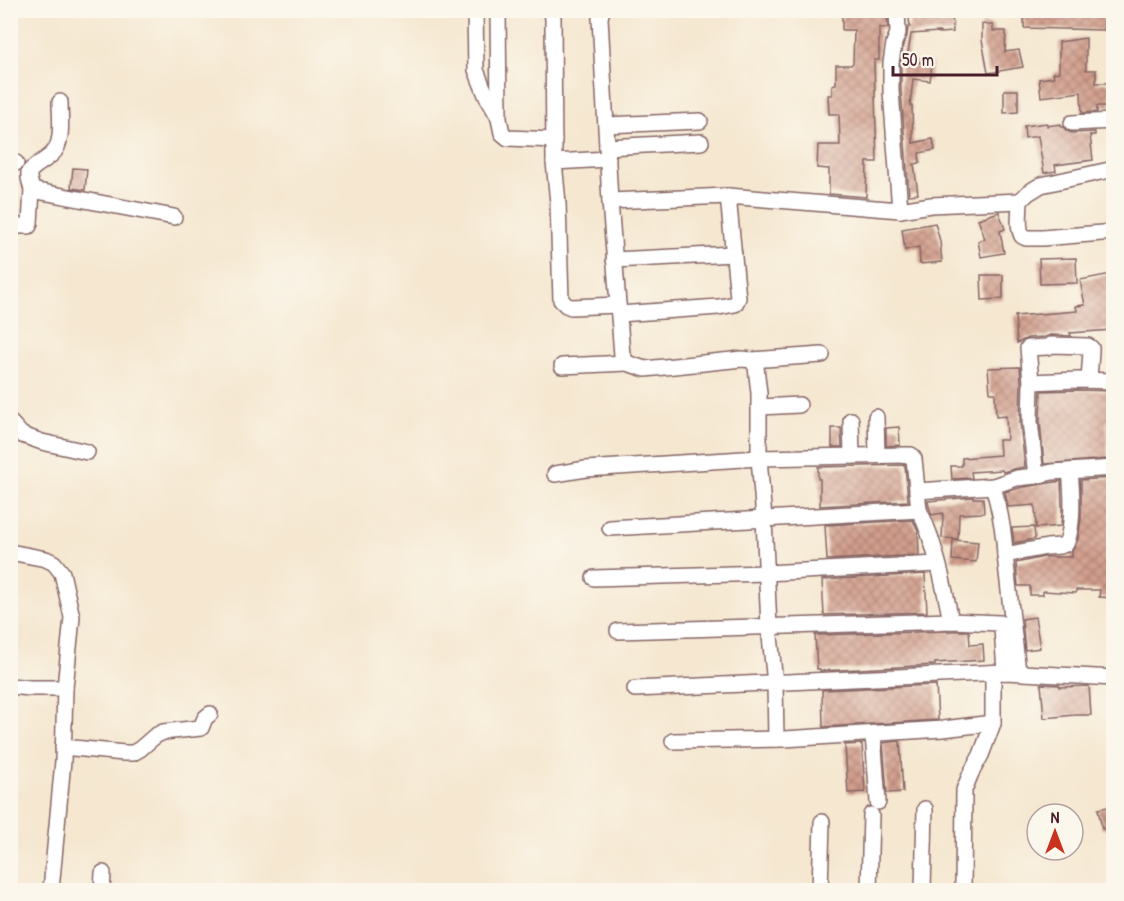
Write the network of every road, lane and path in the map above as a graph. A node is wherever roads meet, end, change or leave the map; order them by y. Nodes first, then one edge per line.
1 (474, 10) edge
2 (498, 10) edge
3 (551, 10) edge
4 (602, 10) edge
5 (897, 10) edge
6 (476, 70) junction
7 (498, 70) junction
8 (60, 102) dead end
9 (499, 119) junction
10 (700, 121) dead end
11 (1113, 121) edge
12 (1072, 123) dead end
13 (606, 125) junction
14 (554, 140) junction
15 (701, 142) dead end
16 (608, 153) junction
17 (554, 162) junction
18 (1113, 169) edge
19 (33, 190) junction
20 (728, 196) junction
21 (610, 201) junction
22 (1020, 201) junction
23 (900, 210) junction
24 (174, 217) dead end
25 (10, 226) edge
26 (1113, 232) edge
27 (734, 254) junction
28 (614, 260) junction
29 (619, 309) junction
30 (822, 355) dead end
31 (752, 360) junction
32 (627, 363) junction
33 (562, 366) dead end
34 (1089, 380) junction
35 (1113, 381) edge
36 (1031, 382) junction
37 (799, 405) dead end
38 (760, 407) junction
39 (876, 417) dead end
40 (851, 420) dead end
41 (10, 422) edge
42 (87, 452) dead end
43 (877, 455) junction
44 (852, 456) junction
45 (759, 458) junction
46 (1113, 468) edge
47 (1070, 471) junction
48 (555, 474) dead end
49 (1036, 476) junction
50 (993, 486) junction
51 (917, 491) junction
52 (919, 510) junction
53 (764, 519) junction
54 (610, 528) dead end
55 (10, 552) edge
56 (1005, 555) junction
57 (937, 564) junction
58 (766, 573) junction
59 (594, 578) dead end
60 (951, 621) junction
61 (769, 627) junction
62 (618, 631) dead end
63 (1005, 672) junction
64 (1113, 678) edge
65 (775, 683) junction
66 (10, 686) edge
67 (65, 688) junction
68 (635, 689) dead end
69 (210, 714) dead end
70 (993, 723) junction
71 (873, 734) junction
72 (776, 739) junction
73 (673, 741) dead end
74 (63, 747) junction
75 (925, 809) dead end
76 (822, 822) dead end
77 (103, 873) dead end
78 (51, 891) edge
79 (102, 891) edge
80 (820, 891) edge
81 (869, 891) edge
82 (923, 891) edge
83 (963, 891) edge

1 - 6 street
2 - 7 street
3 - 14 street
4 - 13 street
5 - 23 street
6 - 7 street
6 - 9 street
7 - 9 street
8 - 19 street
9 - 14 street
10 - 13 street
11 - 12 street
13 - 16 street
14 - 17 street
15 - 16 street
16 - 17 street
16 - 21 street
17 - 29 street
18 - 22 street
19 - 24 street
19 - 25 street
20 - 21 street
20 - 23 street
20 - 27 street
21 - 28 street
22 - 23 street
22 - 26 street
27 - 28 street
27 - 29 street
28 - 29 street
29 - 32 street
30 - 31 street
31 - 32 street
31 - 38 street
32 - 33 street
34 - 35 street
34 - 36 street
34 - 36 street
36 - 49 street
37 - 38 street
38 - 45 street
39 - 43 street
40 - 44 street
41 - 42 street
43 - 44 street
43 - 51 street
44 - 45 street
45 - 48 street
45 - 53 street
46 - 47 street
47 - 49 street
47 - 56 street
49 - 50 street
50 - 51 street
50 - 56 street
51 - 52 street
52 - 53 street
52 - 57 street
53 - 54 street
53 - 58 street
55 - 67 street
56 - 63 street
57 - 58 street
57 - 60 street
58 - 59 street
58 - 61 street
60 - 61 street
60 - 63 street
61 - 62 street
61 - 65 street
63 - 64 street
63 - 65 street
63 - 70 street
65 - 68 street
65 - 72 street
66 - 67 street
67 - 74 street
69 - 74 street
70 - 71 street
70 - 83 street
71 - 72 street
71 - 81 street
72 - 73 street
74 - 78 street
75 - 82 street
76 - 80 street
77 - 79 street

